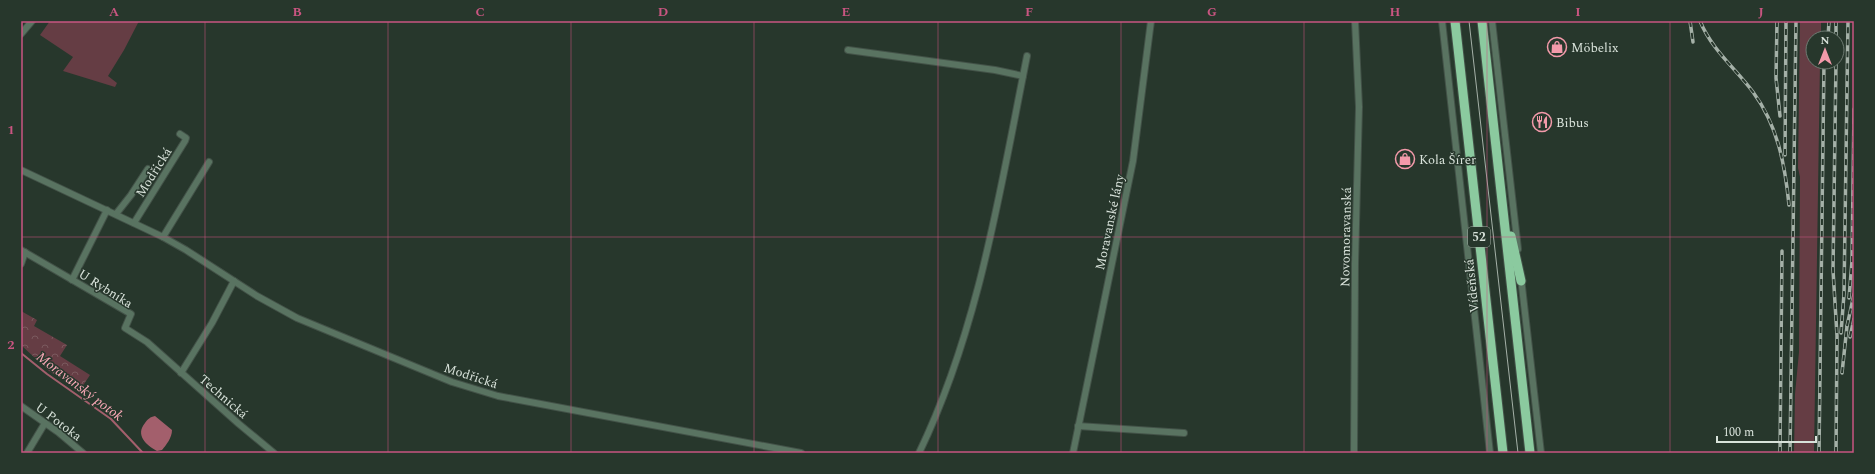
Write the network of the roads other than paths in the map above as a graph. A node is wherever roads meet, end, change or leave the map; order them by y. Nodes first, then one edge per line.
1 (32, 21) edge
2 (1151, 21) edge
3 (1355, 21) edge
4 (1442, 21) edge
5 (1455, 21) edge
6 (1482, 21) edge
7 (1492, 21) edge
8 (21, 34) edge
9 (848, 50) dead end
10 (1027, 56) dead end
11 (1023, 76) junction
12 (180, 134) dead end
13 (1496, 142) junction
14 (209, 162) dead end
15 (148, 169) dead end
16 (21, 170) edge
17 (107, 210) junction
18 (116, 214) junction
19 (134, 223) junction
20 (163, 237) junction
21 (23, 251) edge
22 (21, 264) edge
23 (72, 280) junction
24 (234, 281) junction
25 (1521, 281) junction
26 (160, 354) joint
27 (181, 373) junction
28 (21, 406) edge
29 (45, 424) junction
30 (1078, 426) junction
31 (1184, 433) dead end
32 (27, 453) edge
33 (83, 453) edge
34 (274, 453) edge
35 (801, 453) edge
36 (919, 453) edge
37 (1073, 453) edge
38 (1354, 453) edge
39 (1490, 453) edge
40 (1503, 453) edge
41 (1530, 453) edge
42 (1541, 453) edge

1 - 8 street
2 - 30 street, Moravanské lány
3 - 38 street, Novomoravanská
4 - 39 street, Vídeňská
5 - 40 highway, Vídeňská / 52
6 - 13 highway, 52
7 - 25 street
9 - 11 street
10 - 11 street
11 - 36 street
12 - 19 street, Modřická
13 - 25 highway
13 - 41 highway, 52
14 - 20 street
15 - 18 street, Modřická
16 - 17 street, Modřická
17 - 18 street, Modřická
17 - 23 street
18 - 19 street, Modřická
19 - 20 street, Modřická
20 - 24 street, Modřická
21 - 22 street
21 - 23 street, U Rybníka
23 - 26 street, U Rybníka
24 - 27 street
24 - 35 street, Modřická
25 - 42 street
26 - 27 street, Technická
27 - 34 street, Technická
28 - 29 street, U Potoka
29 - 32 street
29 - 33 street, U Potoka
30 - 31 street
30 - 37 street, Moravanské lány

